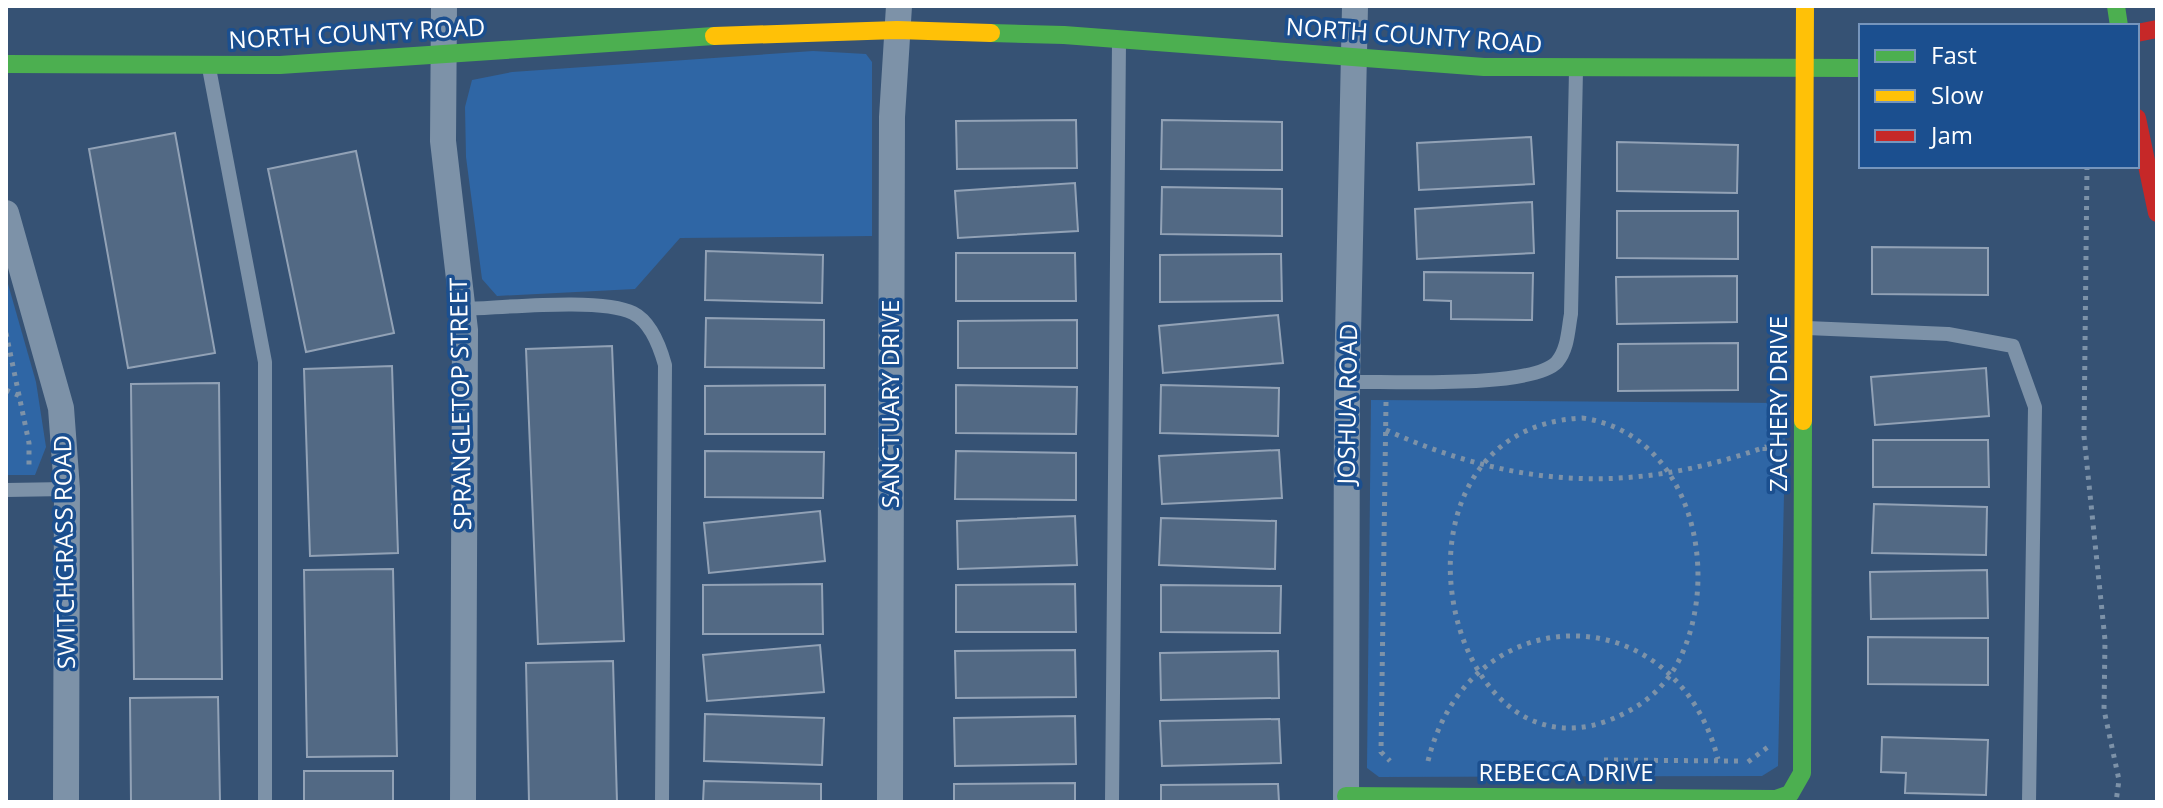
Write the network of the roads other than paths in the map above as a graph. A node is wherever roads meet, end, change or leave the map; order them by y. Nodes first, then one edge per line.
1 (444, 6) edge
2 (1355, 6) edge
3 (1805, 6) edge
4 (898, 18) edge
5 (1119, 39) junction
6 (444, 55) junction
7 (1355, 57) junction
8 (6, 64) edge
9 (209, 65) junction
10 (1859, 68) edge
11 (1576, 69) junction
12 (1804, 70) junction
13 (2139, 128) edge
14 (6, 213) edge
15 (2157, 213) edge
16 (464, 309) junction
17 (1804, 327) junction
18 (1347, 382) junction
19 (67, 489) junction
20 (6, 490) edge
21 (1787, 798) joint
22 (1346, 799) edge
23 (66, 802) edge
24 (265, 802) edge
25 (463, 802) edge
26 (662, 802) edge
27 (890, 802) edge
28 (1112, 802) edge
29 (2029, 802) edge

1 - 6 street, SPRANGLETOP STREET
2 - 7 street, JOSHUA ROAD
3 - 12 street, ZACHERY DRIVE
4 - 5 street, NORTH COUNTY ROAD
4 - 6 street, NORTH COUNTY ROAD
4 - 27 street, SANCTUARY DRIVE
5 - 7 street, NORTH COUNTY ROAD
5 - 28 lane
6 - 9 street, NORTH COUNTY ROAD
6 - 16 street, SPRANGLETOP STREET
7 - 11 street, NORTH COUNTY ROAD
7 - 18 street, JOSHUA ROAD
8 - 9 street, NORTH COUNTY ROAD
9 - 24 lane
10 - 12 street, NORTH COUNTY ROAD
11 - 12 street, NORTH COUNTY ROAD
11 - 18 lane
12 - 17 street, ZACHERY DRIVE
13 - 15 street
14 - 19 street, SWITCHGRASS ROAD
16 - 25 street, SPRANGLETOP STREET
16 - 26 lane
17 - 21 street, ZACHERY DRIVE
17 - 29 lane
18 - 22 street, JOSHUA ROAD
19 - 20 lane
19 - 23 street, SWITCHGRASS ROAD
21 - 22 street, REBECCA DRIVE

